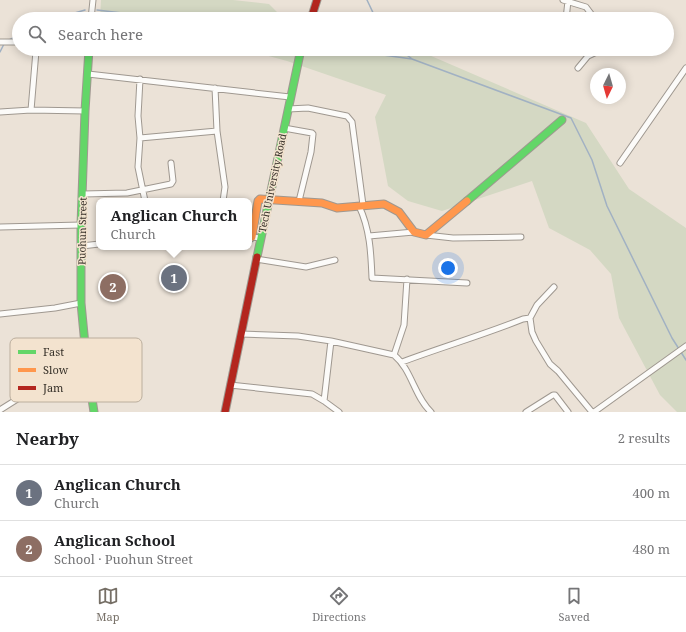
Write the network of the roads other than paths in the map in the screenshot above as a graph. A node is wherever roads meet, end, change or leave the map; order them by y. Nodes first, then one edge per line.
1 (93, 0) edge
2 (317, 0) edge
3 (565, 1) edge
4 (92, 12) edge
5 (313, 12) edge
6 (566, 12) edge
7 (590, 12) edge
8 (0, 42) edge
9 (12, 42) edge
10 (36, 56) edge
11 (89, 56) edge
12 (299, 56) edge
13 (588, 56) edge
14 (578, 68) dead end
15 (686, 68) edge
16 (88, 74) junction
17 (140, 79) junction
18 (215, 88) junction
19 (290, 97) junction
20 (288, 109) junction
21 (31, 110) junction
22 (85, 111) junction
23 (0, 112) edge
24 (562, 120) dead end
25 (284, 128) junction
26 (217, 131) junction
27 (140, 138) junction
28 (620, 163) dead end
29 (171, 164) dead end
30 (143, 190) junction
31 (83, 194) junction
32 (144, 198) edge
33 (223, 198) edge
34 (269, 200) junction
35 (299, 201) junction
36 (361, 206) junction
37 (81, 225) junction
38 (0, 227) edge
39 (252, 230) edge
40 (414, 232) junction
41 (426, 235) junction
42 (369, 236) junction
43 (521, 237) dead end
44 (260, 238) junction
45 (252, 239) edge
46 (96, 244) edge
47 (82, 246) junction
48 (256, 259) junction
49 (335, 260) dead end
50 (407, 279) junction
51 (467, 283) dead end
52 (554, 287) dead end
53 (81, 303) junction
54 (0, 314) edge
55 (530, 318) junction
56 (241, 334) junction
57 (84, 338) edge
58 (331, 341) junction
59 (686, 346) edge
60 (394, 356) junction
61 (402, 362) junction
62 (230, 385) junction
63 (324, 401) junction
64 (14, 402) edge
65 (92, 402) edge
66 (8, 406) junction
67 (0, 410) edge
68 (12, 412) edge
69 (94, 412) edge
70 (225, 412) edge
71 (339, 412) edge
72 (431, 412) edge
73 (526, 412) edge
74 (568, 412) edge
75 (593, 412) edge

1 - 4 street
2 - 5 street
3 - 6 street
3 - 7 street
8 - 9 street
10 - 21 street
11 - 16 street, Puohun Street
12 - 19 street, Tech University Road
13 - 14 street
15 - 28 street
16 - 17 street
16 - 22 street, Puohun Street
17 - 18 street
17 - 27 street
18 - 19 street
18 - 26 street
19 - 20 street, Tech University Road
20 - 25 street, Tech University Road
20 - 36 street
21 - 22 street
21 - 23 street
22 - 31 street, Puohun Street
24 - 41 street
25 - 34 street, Tech University Road
25 - 35 street
26 - 27 street
26 - 33 street
27 - 30 street
29 - 30 street
30 - 31 street
30 - 32 street
31 - 37 street, Puohun Street
34 - 35 street
34 - 39 street
34 - 44 street, Tech University Road
35 - 36 street
36 - 40 street
36 - 42 street
37 - 38 street
37 - 47 street, Puohun Street
40 - 41 street
40 - 42 street
41 - 43 street
42 - 50 street
44 - 45 street
44 - 48 street, Tech University Road
46 - 47 street
47 - 53 street, Puohun Street
48 - 49 street
48 - 56 street, Tech University Road
50 - 51 street
50 - 60 street
52 - 55 street
53 - 54 street
53 - 57 street, Puohun Street
55 - 61 street
55 - 75 street
56 - 58 street
56 - 62 street, Tech University Road
58 - 60 street
58 - 63 street
59 - 75 street
60 - 61 street
61 - 72 street
62 - 63 street
62 - 70 street, Tech University Road
63 - 71 street
64 - 66 street
65 - 69 street, Puohun Street
66 - 67 street
66 - 68 street
73 - 74 street

